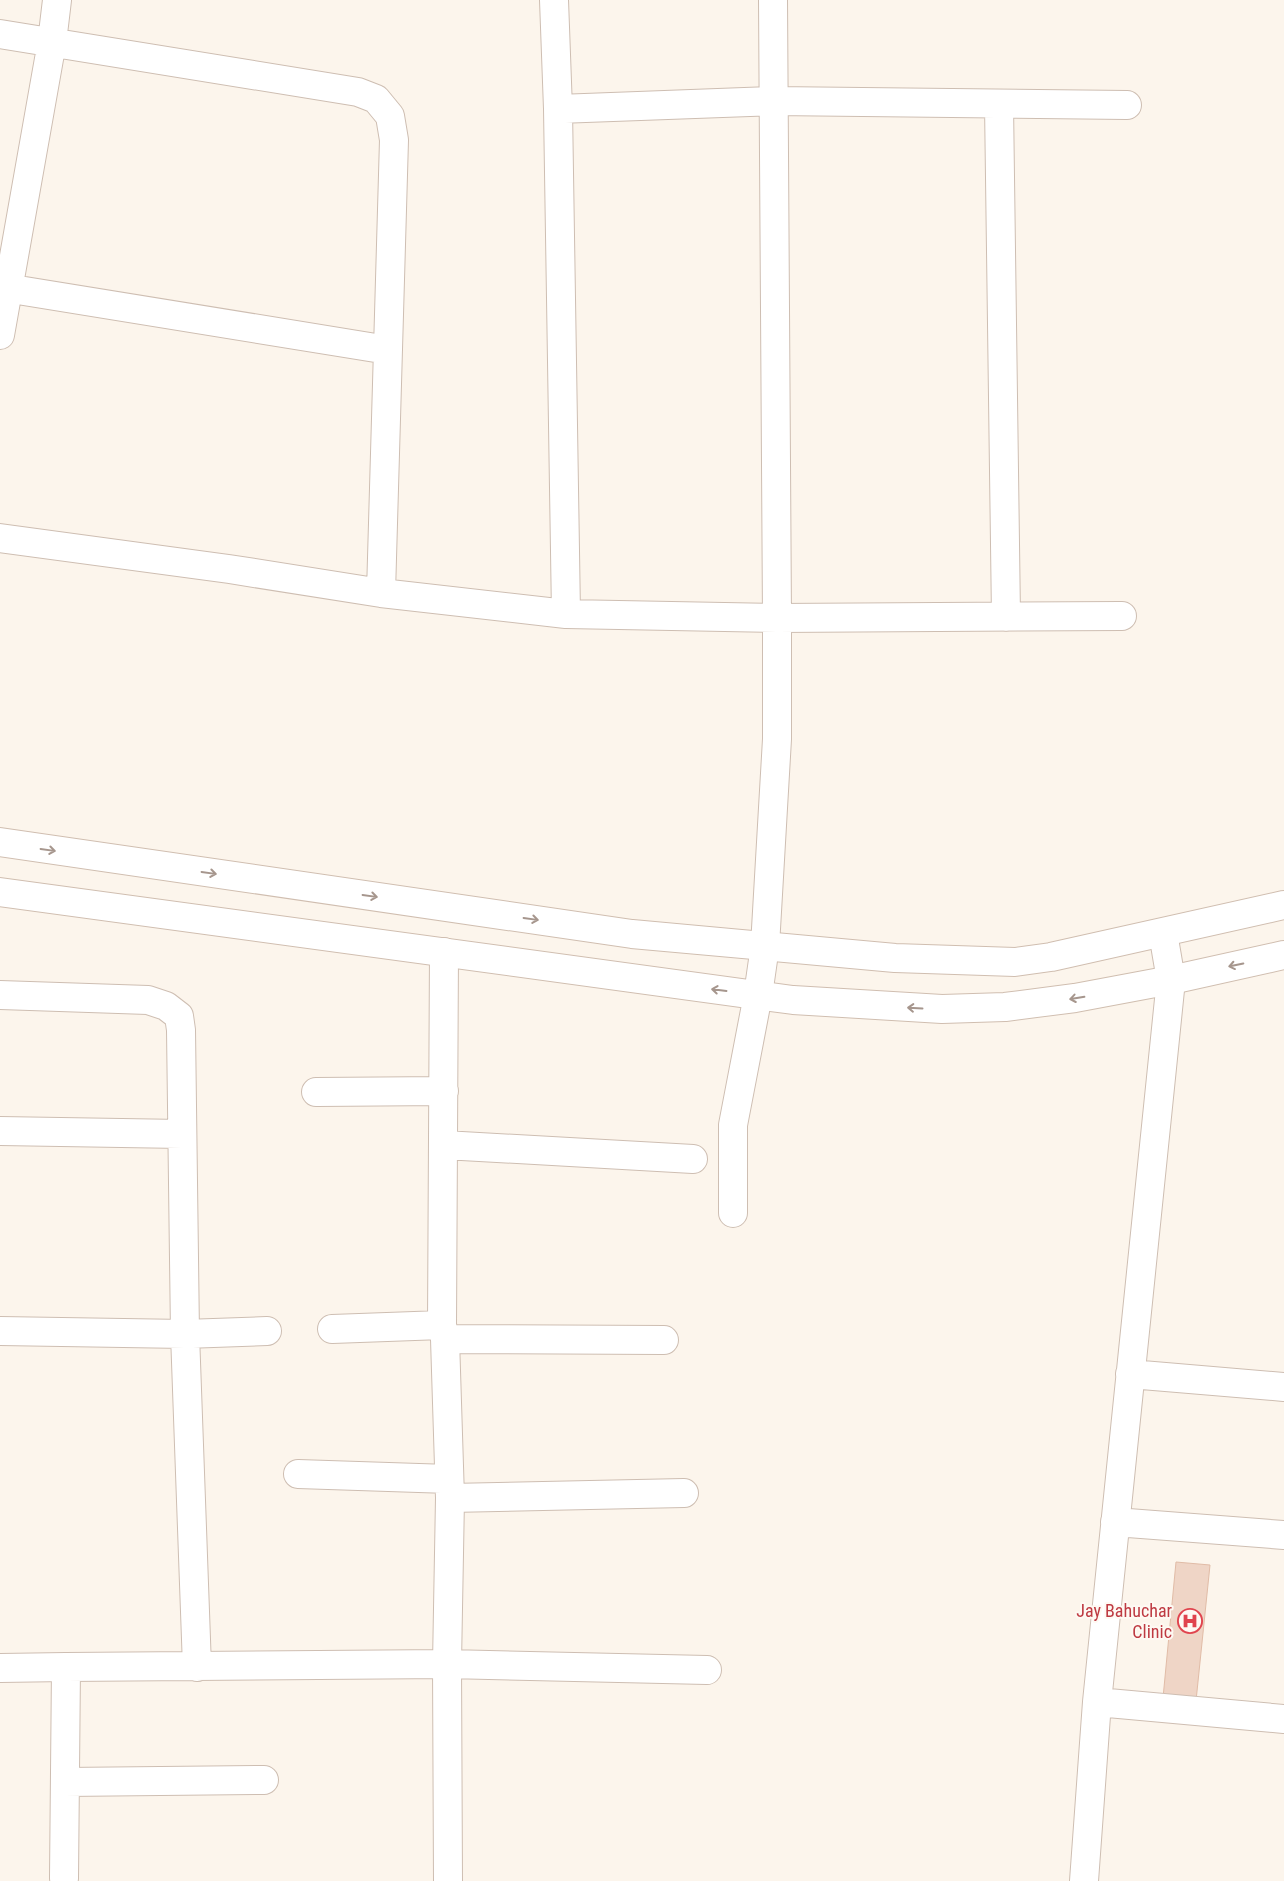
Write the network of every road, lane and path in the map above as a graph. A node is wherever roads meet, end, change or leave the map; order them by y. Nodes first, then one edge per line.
1 (57, 0) edge
2 (554, 0) edge
3 (773, 0) edge
4 (0, 34) edge
5 (52, 42) junction
6 (774, 101) junction
7 (999, 104) junction
8 (1127, 105) dead end
9 (558, 109) junction
10 (4, 288) edge
11 (0, 335) edge
12 (388, 350) junction
13 (0, 538) edge
14 (382, 593) junction
15 (566, 614) junction
16 (1006, 616) junction
17 (1122, 616) dead end
18 (778, 618) junction
19 (0, 842) edge
20 (0, 892) edge
21 (1284, 905) edge
22 (1163, 933) junction
23 (765, 946) junction
24 (444, 952) junction
25 (1284, 955) edge
26 (1171, 980) junction
27 (0, 995) edge
28 (758, 996) junction
29 (444, 1091) junction
30 (316, 1092) dead end
31 (0, 1131) edge
32 (182, 1134) junction
33 (444, 1145) junction
34 (693, 1159) dead end
35 (733, 1213) dead end
36 (332, 1329) dead end
37 (0, 1331) edge
38 (267, 1331) dead end
39 (444, 1332) junction
40 (185, 1334) junction
41 (664, 1340) dead end
42 (1130, 1374) junction
43 (1284, 1387) edge
44 (298, 1474) dead end
45 (449, 1488) junction
46 (684, 1493) dead end
47 (1115, 1522) junction
48 (1284, 1535) edge
49 (447, 1664) junction
50 (66, 1667) junction
51 (197, 1667) junction
52 (0, 1668) edge
53 (707, 1670) dead end
54 (1097, 1702) junction
55 (1284, 1719) edge
56 (264, 1780) dead end
57 (65, 1782) junction
58 (64, 1878) dead end
59 (448, 1881) edge
60 (1084, 1881) edge

1 - 5 street
2 - 9 street
3 - 6 street
4 - 5 street
5 - 10 street
5 - 12 street
6 - 7 street
6 - 9 street
6 - 18 street
7 - 8 street
7 - 16 street
9 - 15 street
10 - 11 street
10 - 12 street
12 - 14 street
13 - 14 street
14 - 15 street
15 - 18 street
16 - 17 street
16 - 18 street
18 - 23 street
19 -> 23 street
20 - 24 street
21 - 22 street
22 - 23 street
22 - 26 street
23 - 28 street
28 -> 24 street
24 - 29 street
25 -> 26 street
26 -> 28 street
26 - 42 street
27 - 32 street
28 - 35 street
29 - 30 street
29 - 33 street
31 - 32 street
32 - 40 street
33 - 34 street
33 - 39 street
36 - 39 street
37 - 40 street
38 - 40 street
39 - 41 street
39 - 45 street
40 - 51 street
42 - 43 street
42 - 47 street
44 - 45 street
45 - 46 street
45 - 49 street
47 - 48 street
47 - 54 street
49 - 51 street
49 - 53 street
49 - 59 street
50 - 51 street
50 - 52 street
50 - 57 street
54 - 55 street
54 - 60 street
56 - 57 street
57 - 58 street

